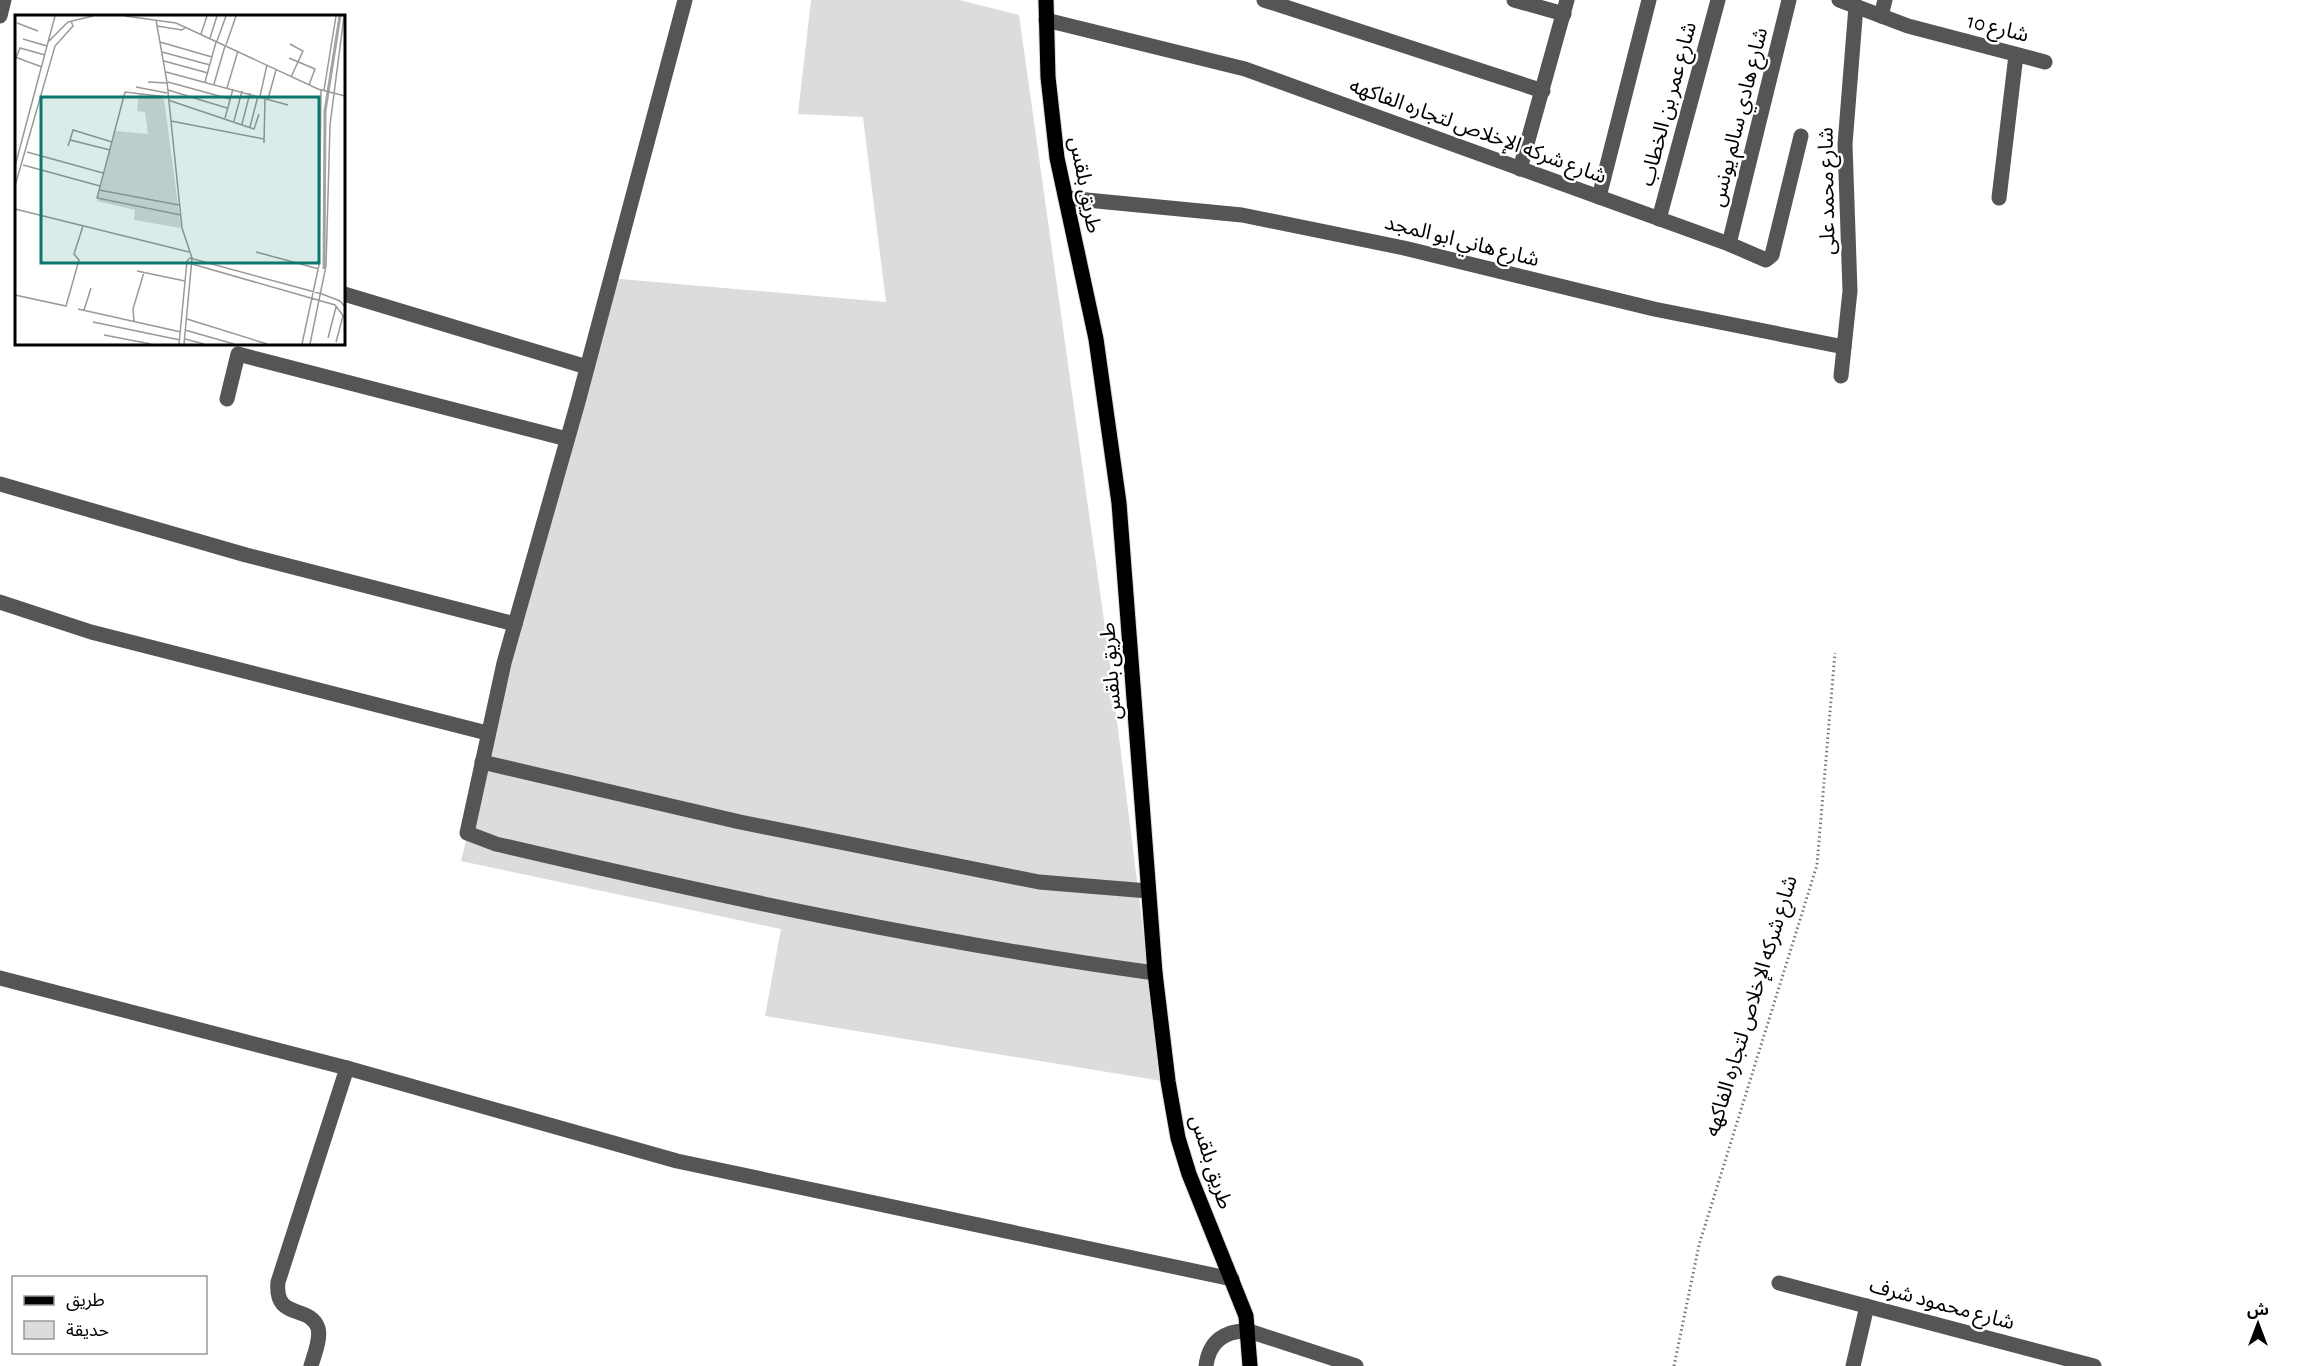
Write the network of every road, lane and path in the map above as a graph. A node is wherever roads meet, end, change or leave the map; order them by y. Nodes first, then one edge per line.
1 (4, 0) edge
2 (685, 0) edge
3 (1046, 0) edge
4 (1264, 0) edge
5 (1514, 0) edge
6 (1649, 0) edge
7 (1718, 0) edge
8 (1789, 0) edge
9 (1839, 0) edge
10 (1885, 0) edge
11 (1856, 6) junction
12 (1565, 7) edge
13 (0, 16) edge
14 (1881, 16) junction
15 (1046, 20) junction
16 (2016, 55) junction
17 (2045, 62) dead end
18 (1543, 91) junction
19 (1801, 136) dead end
20 (1520, 169) junction
21 (1599, 197) junction
22 (1066, 198) junction
23 (1998, 198) dead end
24 (1659, 219) junction
25 (1729, 244) junction
26 (345, 294) edge
27 (1844, 347) junction
28 (239, 349) edge
29 (587, 367) junction
30 (1841, 376) dead end
31 (227, 399) dead end
32 (567, 439) junction
33 (0, 484) edge
34 (0, 602) edge
35 (515, 624) junction
36 (1835, 653) dead end
37 (487, 733) junction
38 (482, 762) junction
39 (1148, 891) junction
40 (1155, 974) junction
41 (0, 978) edge
42 (347, 1068) junction
43 (1232, 1279) junction
44 (1779, 1283) dead end
45 (1867, 1306) junction
46 (1249, 1331) junction
47 (311, 1366) edge
48 (1206, 1366) edge
49 (1250, 1366) edge
50 (1356, 1366) edge
51 (1674, 1366) edge
52 (1853, 1366) edge
53 (2094, 1366) edge

1 - 13 street
2 - 29 street
3 - 15 main road, طريق بلقس
4 - 18 street
5 - 12 street
6 - 21 street
7 - 24 street, شارع عمر بن الخطاب
8 - 25 street, شارع هادي سالم يونس
9 - 11 street, شارع 10
10 - 14 street
11 - 14 street, شارع 10
11 - 27 street, شارع محمد على
12 - 18 street
14 - 16 street, شارع 10
15 - 20 street, شارع شركه الإخلاص لتجاره الفاكهه
15 - 22 main road, طريق بلقس
16 - 17 street, شارع 10
16 - 23 street
18 - 20 street
19 - 25 street, شارع شركه الإخلاص لتجاره الفاكهه
20 - 21 street, شارع شركه الإخلاص لتجاره الفاكهه
21 - 24 street, شارع شركه الإخلاص لتجاره الفاكهه
22 - 27 street, شارع هاني ابو المجد
22 - 39 main road, طريق بلقس
24 - 25 street, شارع شركه الإخلاص لتجاره الفاكهه
26 - 29 street
27 - 30 street, شارع محمد على
28 - 31 street
28 - 32 street
29 - 32 street
32 - 35 street
33 - 35 street
34 - 37 street
35 - 37 street
36 - 51 path, شارع شركه الإخلاص لتجاره الفاكهه
37 - 38 street
38 - 39 street
38 - 40 street
39 - 40 main road, طريق بلقس
40 - 43 main road, طريق بلقس
41 - 42 street
42 - 43 street
42 - 47 street
43 - 46 main road, طريق بلقس
44 - 45 street, شارع محمود شرف
45 - 52 street
45 - 53 street, شارع محمود شرف
46 - 48 street
46 - 49 main road, طريق بلقس
46 - 50 street

